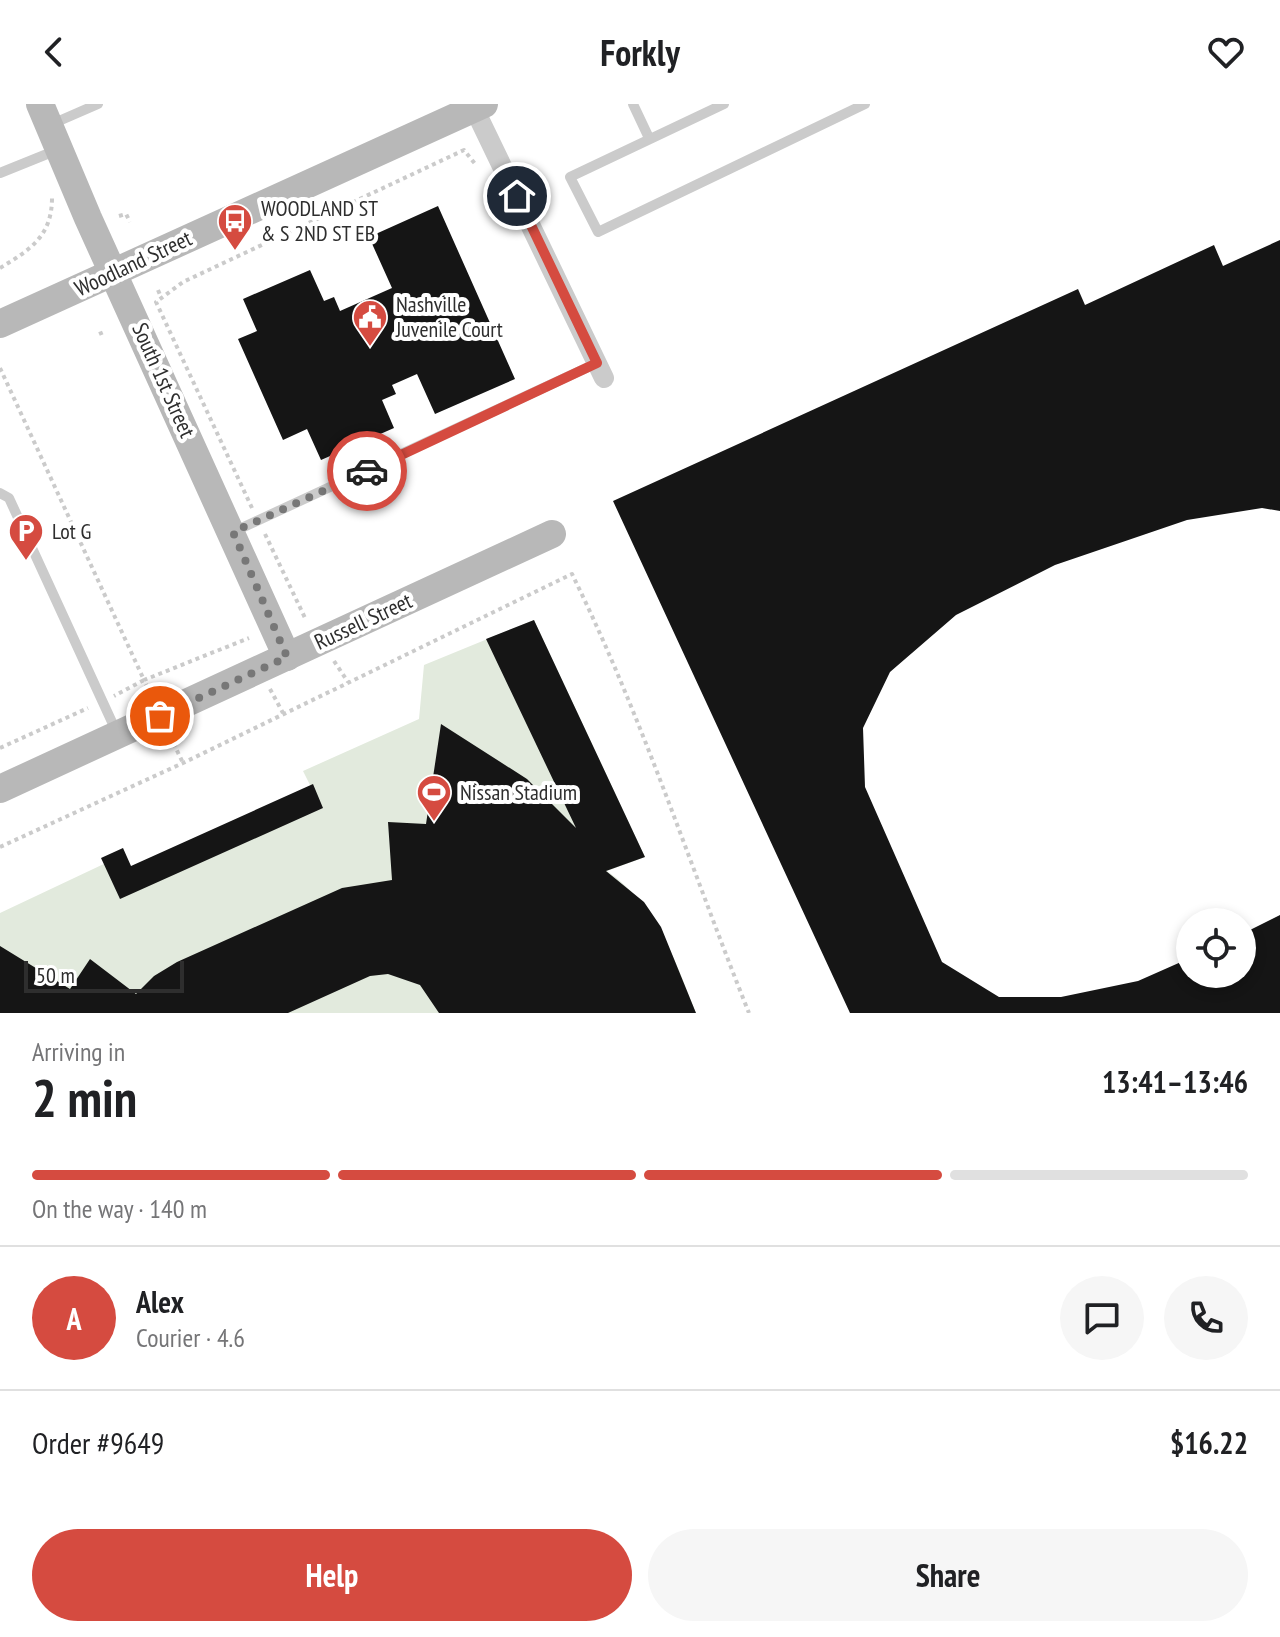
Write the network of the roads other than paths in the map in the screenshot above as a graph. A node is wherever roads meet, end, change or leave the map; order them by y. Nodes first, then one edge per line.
1 (98, 104) edge
2 (633, 104) edge
3 (724, 104) edge
4 (865, 104) edge
5 (477, 105) edge
6 (46, 134) edge
7 (649, 138) junction
8 (0, 173) edge
9 (113, 272) junction
10 (0, 324) edge
11 (600, 371) joint
12 (0, 493) edge
13 (245, 526) junction
14 (552, 534) dead end
15 (287, 657) junction
16 (118, 735) junction
17 (0, 789) edge

1 - 6 lane
2 - 7 lane
3 - 7 lane
4 - 7 lane
5 - 9 street, Woodland Street
5 - 11 street
6 - 8 lane
6 - 9 street, South 1st Street
9 - 10 street, Woodland Street
9 - 13 street, South 1st Street
11 - 13 lane
12 - 16 lane
13 - 15 street, South 1st Street
14 - 15 street, Russell Street
15 - 16 street, Russell Street
16 - 17 street, Russell Street

